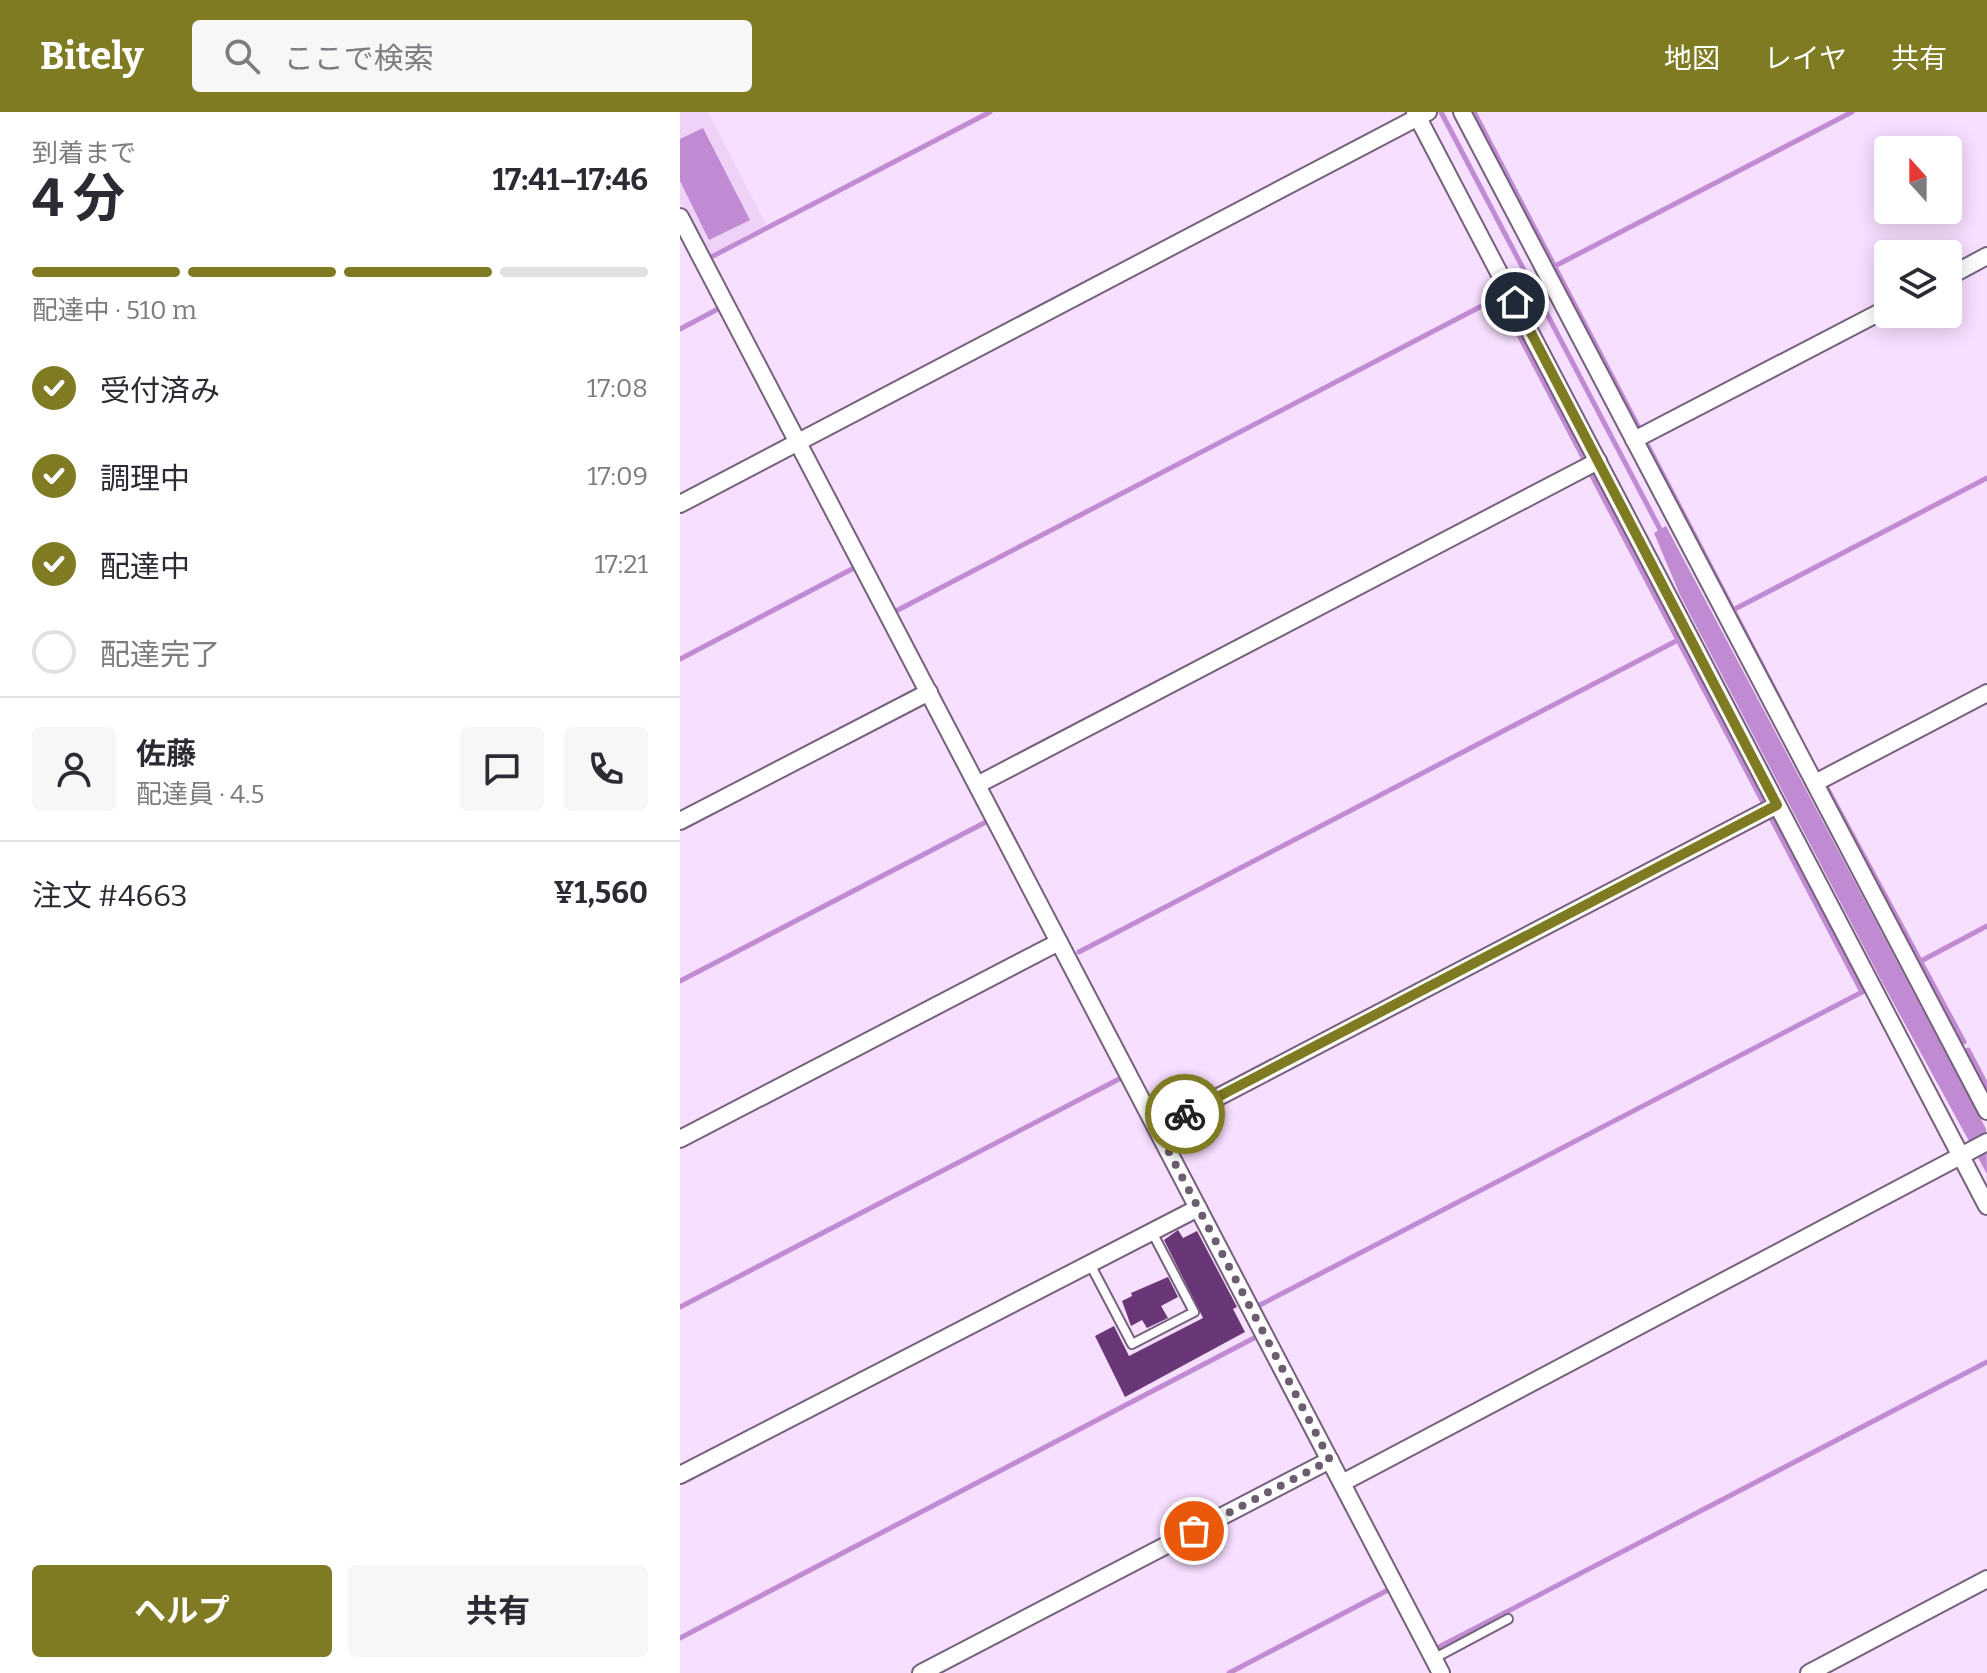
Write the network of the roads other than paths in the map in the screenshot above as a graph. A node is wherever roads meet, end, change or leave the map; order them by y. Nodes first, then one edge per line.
1 (1462, 112) edge
2 (1421, 114) edge
3 (680, 217) edge
4 (1987, 256) edge
5 (1962, 269) edge
6 (1874, 315) edge
7 (1634, 440) junction
8 (798, 443) junction
9 (1598, 461) junction
10 (680, 504) edge
11 (929, 692) junction
12 (1987, 693) edge
13 (1815, 783) junction
14 (977, 785) junction
15 (1777, 805) junction
16 (680, 821) edge
17 (1059, 942) junction
18 (1987, 1111) edge
19 (1157, 1129) junction
20 (680, 1139) edge
21 (1987, 1142) edge
22 (1965, 1154) junction
23 (1987, 1206) edge
24 (1198, 1208) junction
25 (1152, 1231) junction
26 (1090, 1263) junction
27 (1330, 1460) junction
28 (680, 1475) edge
29 (1342, 1483) junction
30 (1987, 1579) edge
31 (1508, 1619) dead end
32 (1437, 1666) edge
33 (921, 1673) edge
34 (1809, 1673) edge

1 - 7 street
2 - 8 street
2 - 9 street
3 - 8 street
4 - 5 street
6 - 7 street
7 - 13 street
8 - 10 street
8 - 11 street
9 - 14 street
9 - 15 street
11 - 14 street
11 - 16 street
12 - 13 street
13 - 18 street
14 - 17 street
15 - 19 street
15 - 22 street
17 - 19 street
17 - 20 street
19 - 24 street
21 - 22 street
22 - 23 street
22 - 29 street
24 - 25 street
24 - 27 street
25 - 26 street
25 - 26 lane
26 - 28 street
27 - 29 street
27 - 33 street
29 - 32 street
30 - 34 street
31 - 32 lane

